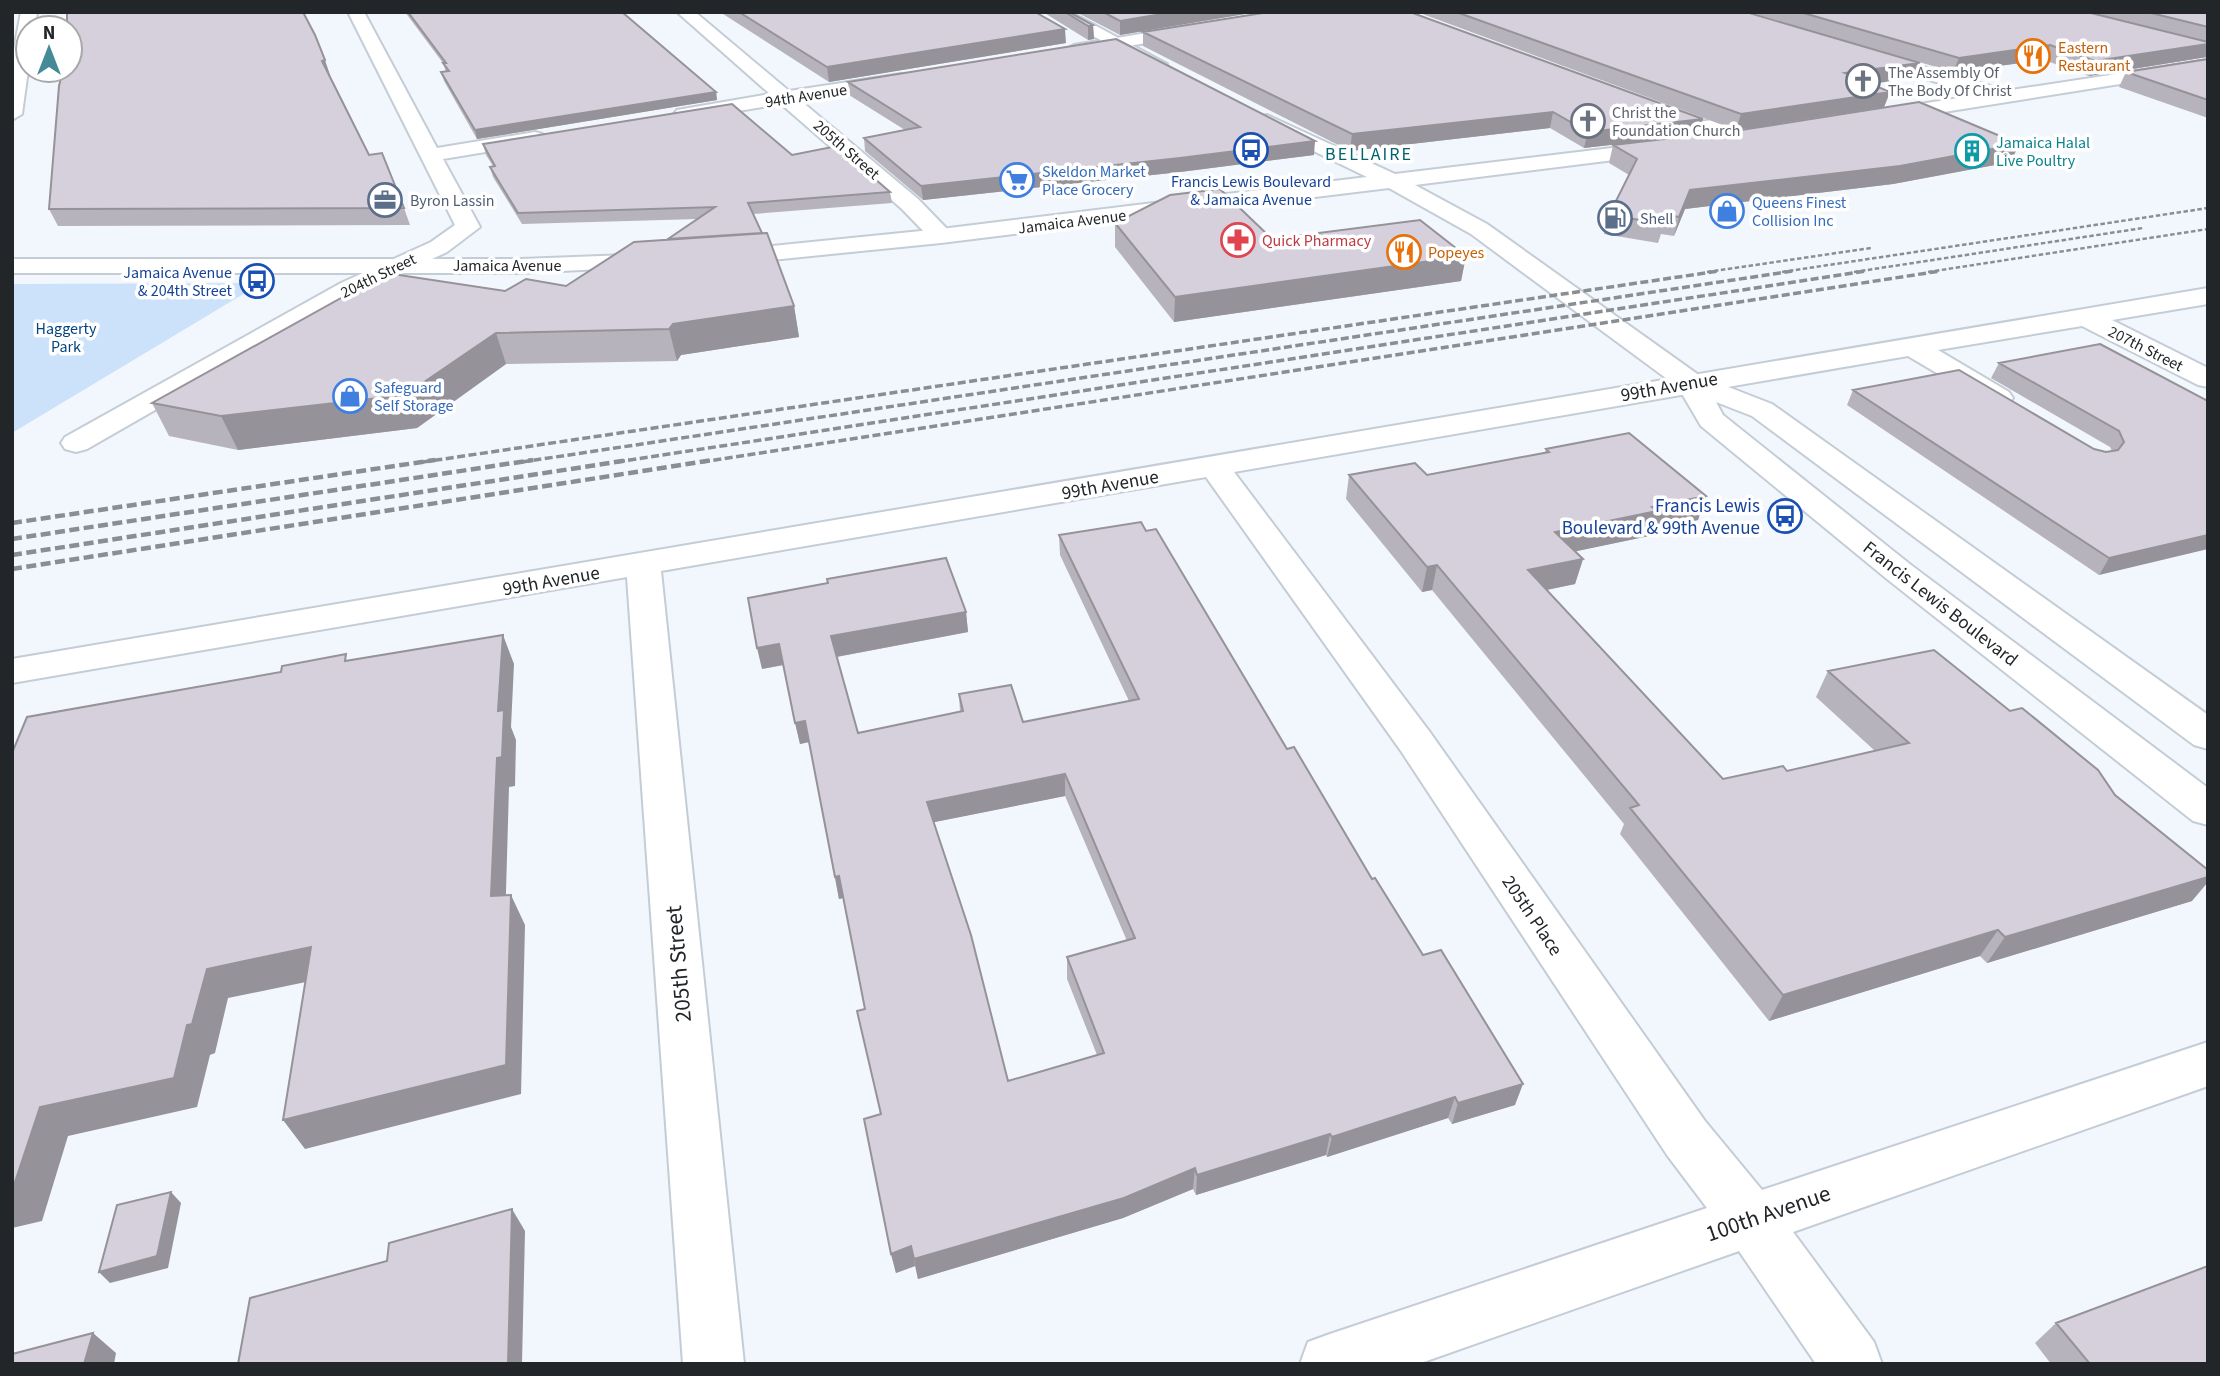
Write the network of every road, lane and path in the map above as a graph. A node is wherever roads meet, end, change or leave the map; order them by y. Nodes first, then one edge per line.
1 (29, 12) edge
2 (356, 12) edge
3 (685, 12) edge
4 (1051, 18) edge
5 (1209, 28) edge
6 (1118, 43) junction
7 (1091, 47) junction
8 (1848, 50) edge
9 (2206, 53) edge
10 (1049, 54) edge
11 (913, 77) edge
12 (1970, 86) junction
13 (2004, 96) junction
14 (788, 98) junction
15 (1873, 101) edge
16 (1665, 112) edge
17 (12, 114) edge
18 (664, 117) edge
19 (1855, 120) edge
20 (1253, 122) edge
21 (1707, 128) junction
22 (555, 135) edge
23 (1735, 139) junction
24 (430, 155) junction
25 (1364, 169) junction
26 (1394, 182) junction
27 (934, 229) junction
28 (12, 246) edge
29 (439, 247) junction
30 (688, 250) junction
31 (397, 265) junction
32 (12, 266) edge
33 (2208, 296) edge
34 (2085, 317) junction
35 (1911, 345) junction
36 (2208, 379) edge
37 (1690, 382) junction
38 (2028, 414) edge
39 (76, 443) dead end
40 (1214, 466) junction
41 (643, 564) junction
42 (12, 671) edge
43 (2208, 735) edge
44 (2208, 810) edge
45 (2208, 1064) edge
46 (1750, 1219) junction
47 (713, 1364) edge
48 (1329, 1364) edge
49 (1852, 1364) edge

1 - 17 street
2 - 24 street, 204th Street
3 - 14 street, 205th Street
4 - 6 street
4 - 7 street
5 - 6 street
6 - 7 street
6 - 7 street
7 - 10 street
8 - 12 street
9 - 12 street
9 - 13 street
11 - 14 street, 94th Avenue
12 - 13 street
12 - 15 street
13 - 19 street
14 - 18 street, 94th Avenue
14 - 27 street, 205th Street
16 - 21 street
20 - 25 street, Francis Lewis Boulevard
21 - 23 street
21 - 23 street, Jamaica Avenue
21 - 25 street, Jamaica Avenue
22 - 24 street
23 - 26 street, Jamaica Avenue
24 - 29 street, 204th Street
25 - 26 street, Francis Lewis Boulevard
25 - 27 street, Jamaica Avenue
26 - 27 street, Jamaica Avenue
26 - 37 street, Francis Lewis Boulevard
27 - 30 street, Jamaica Avenue
28 - 29 street, Jamaica Avenue
29 - 30 street, Jamaica Avenue
29 - 31 street, 204th Street
30 - 31 street, Jamaica Avenue
31 - 32 street, Jamaica Avenue
31 - 39 street, 204th Street
33 - 34 street, 99th Avenue
34 - 35 street, 99th Avenue
34 - 36 street, 207th Street
35 - 37 street, 99th Avenue
35 - 38 street
37 - 40 street, 99th Avenue
37 - 43 street, Francis Lewis Boulevard
37 - 44 street, Francis Lewis Boulevard
40 - 41 street, 99th Avenue
40 - 46 street, 205th Place
41 - 42 street, 99th Avenue
41 - 47 street, 205th Street
45 - 46 street, 100th Avenue
46 - 48 street, 100th Avenue
46 - 49 street, 205th Place

